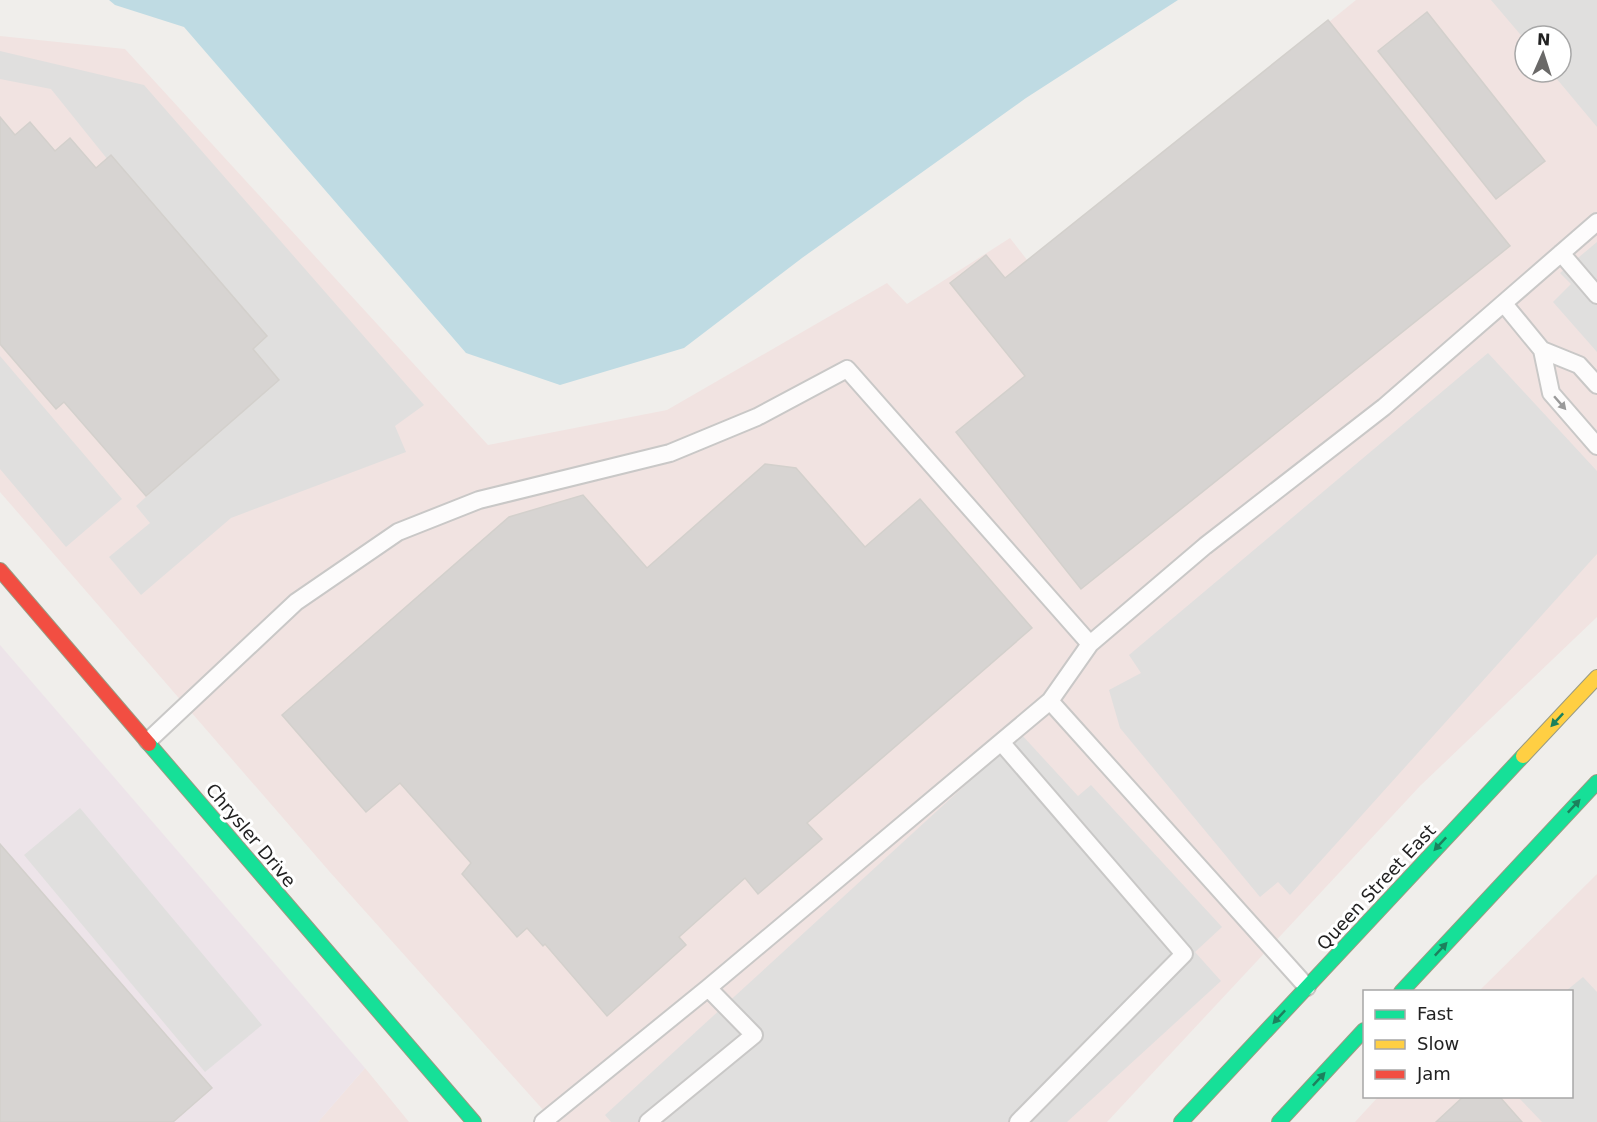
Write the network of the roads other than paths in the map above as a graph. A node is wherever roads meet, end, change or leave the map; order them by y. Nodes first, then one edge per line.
1 (1597, 222) edge
2 (1561, 253) junction
3 (1597, 295) edge
4 (1504, 305) junction
5 (1542, 350) junction
6 (1597, 385) edge
7 (1597, 446) edge
8 (0, 570) edge
9 (1090, 644) junction
10 (1597, 677) edge
11 (1050, 701) junction
12 (148, 741) junction
13 (1000, 742) junction
14 (1597, 782) edge
15 (1307, 987) junction
16 (708, 988) junction
17 (1403, 990) edge
18 (1363, 1032) edge
19 (474, 1122) edge
20 (543, 1122) edge
21 (648, 1122) edge
22 (1018, 1122) edge
23 (1181, 1122) edge
24 (1279, 1122) edge

1 - 2 lane
2 - 3 lane
2 - 4 lane
4 - 5 lane
4 - 9 lane
5 - 6 lane
5 -> 7 lane
8 - 12 main road, Chrysler Drive
9 - 11 lane
9 - 12 lane
10 -> 15 main road, Queen Street East
11 - 13 lane
11 - 15 lane
12 - 19 main road, Chrysler Drive
13 - 16 lane
13 - 22 lane
17 -> 14 main road
15 -> 23 main road, Queen Street East
16 - 20 lane
16 - 21 lane
24 -> 18 main road

